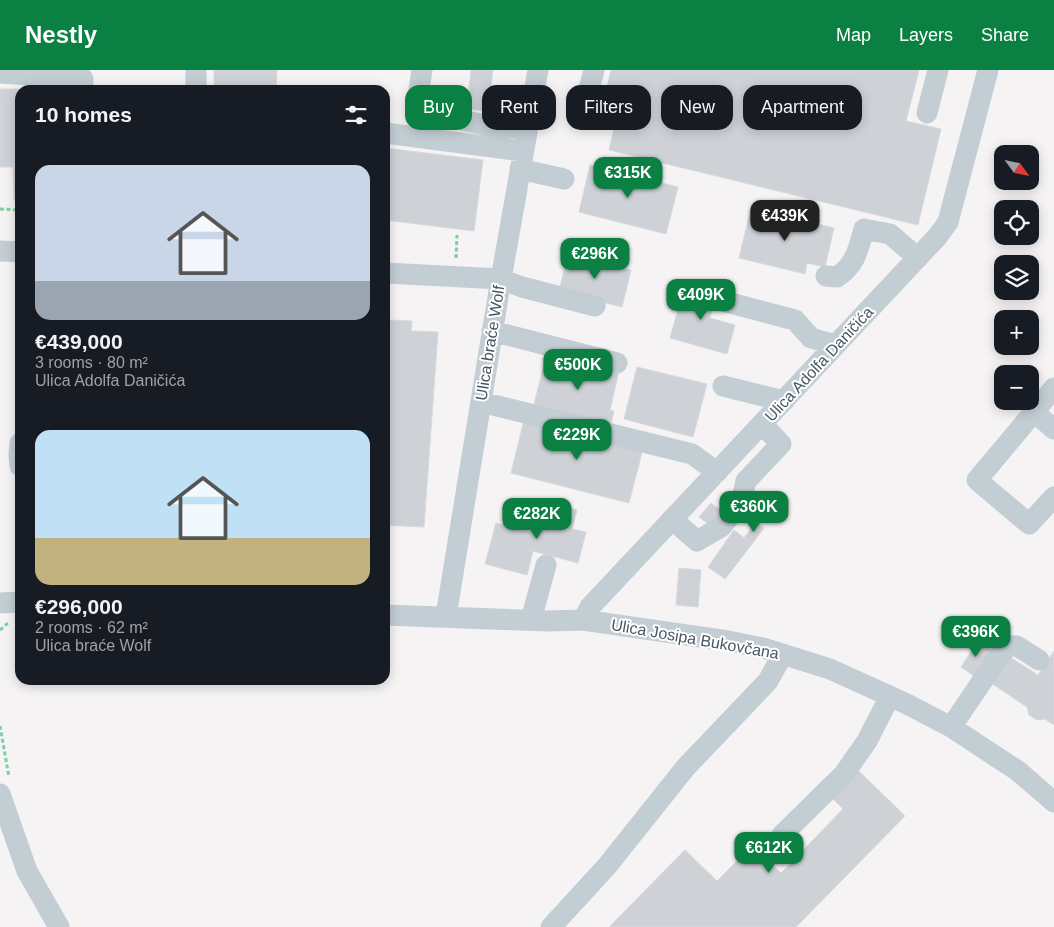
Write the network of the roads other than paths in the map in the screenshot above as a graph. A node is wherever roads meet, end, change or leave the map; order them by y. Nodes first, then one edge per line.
1 (196, 70) edge
2 (422, 70) edge
3 (538, 70) edge
4 (594, 70) edge
5 (938, 70) edge
6 (988, 70) edge
7 (0, 73) edge
8 (83, 85) edge
9 (196, 85) edge
10 (535, 85) edge
11 (590, 85) edge
12 (927, 112) dead end
13 (482, 124) edge
14 (527, 130) edge
15 (390, 134) edge
16 (522, 160) junction
17 (564, 179) dead end
18 (0, 251) edge
19 (15, 252) edge
20 (918, 258) junction
21 (390, 273) edge
22 (826, 276) dead end
23 (500, 279) junction
24 (724, 301) dead end
25 (596, 306) dead end
26 (492, 331) junction
27 (836, 345) junction
28 (617, 363) dead end
29 (723, 386) dead end
30 (1054, 388) edge
31 (784, 401) junction
32 (481, 402) junction
33 (1034, 412) junction
34 (762, 424) junction
35 (1054, 429) edge
36 (717, 472) junction
37 (1054, 497) edge
38 (672, 519) junction
39 (546, 565) dead end
40 (15, 602) edge
41 (0, 603) edge
42 (390, 615) edge
43 (446, 616) junction
44 (531, 620) junction
45 (583, 620) junction
46 (783, 654) junction
47 (1039, 660) dead end
48 (890, 696) junction
49 (951, 727) junction
50 (0, 794) edge
51 (1054, 802) edge
52 (782, 835) dead end
53 (59, 927) edge
54 (551, 927) edge

1 - 9 street
2 - 13 street
3 - 10 street, Ulica braće Wolf
4 - 11 street
5 - 12 street
6 - 20 street, Ulica Adolfa Daničića
7 - 8 street
14 - 16 street, Ulica braće Wolf
15 - 16 street
16 - 17 street
16 - 23 street, Ulica braće Wolf
18 - 19 street
20 - 22 street
20 - 27 street, Ulica Adolfa Daničića
21 - 23 street
23 - 25 street
23 - 26 street, Ulica braće Wolf
24 - 27 street
26 - 28 street
26 - 32 street, Ulica braće Wolf
27 - 31 street, Ulica Adolfa Daničića
29 - 31 street
30 - 33 street
31 - 34 street, Ulica Adolfa Daničića
32 - 36 street
32 - 43 street, Ulica braće Wolf
33 - 35 street
33 - 37 street
34 - 36 street, Ulica Adolfa Daničića
34 - 38 street
36 - 38 street, Ulica Adolfa Daničića
38 - 45 street, Ulica Adolfa Daničića
39 - 44 street
40 - 41 street
42 - 43 street, Ulica Josipa Bukovčana
43 - 44 street, Ulica Josipa Bukovčana
44 - 45 street, Ulica Josipa Bukovčana
45 - 46 street, Ulica Josipa Bukovčana
46 - 48 street, Ulica Josipa Bukovčana
46 - 54 street
47 - 49 street
48 - 49 street, Ulica Josipa Bukovčana
48 - 52 street
49 - 51 street, Ulica Josipa Bukovčana
50 - 53 street

